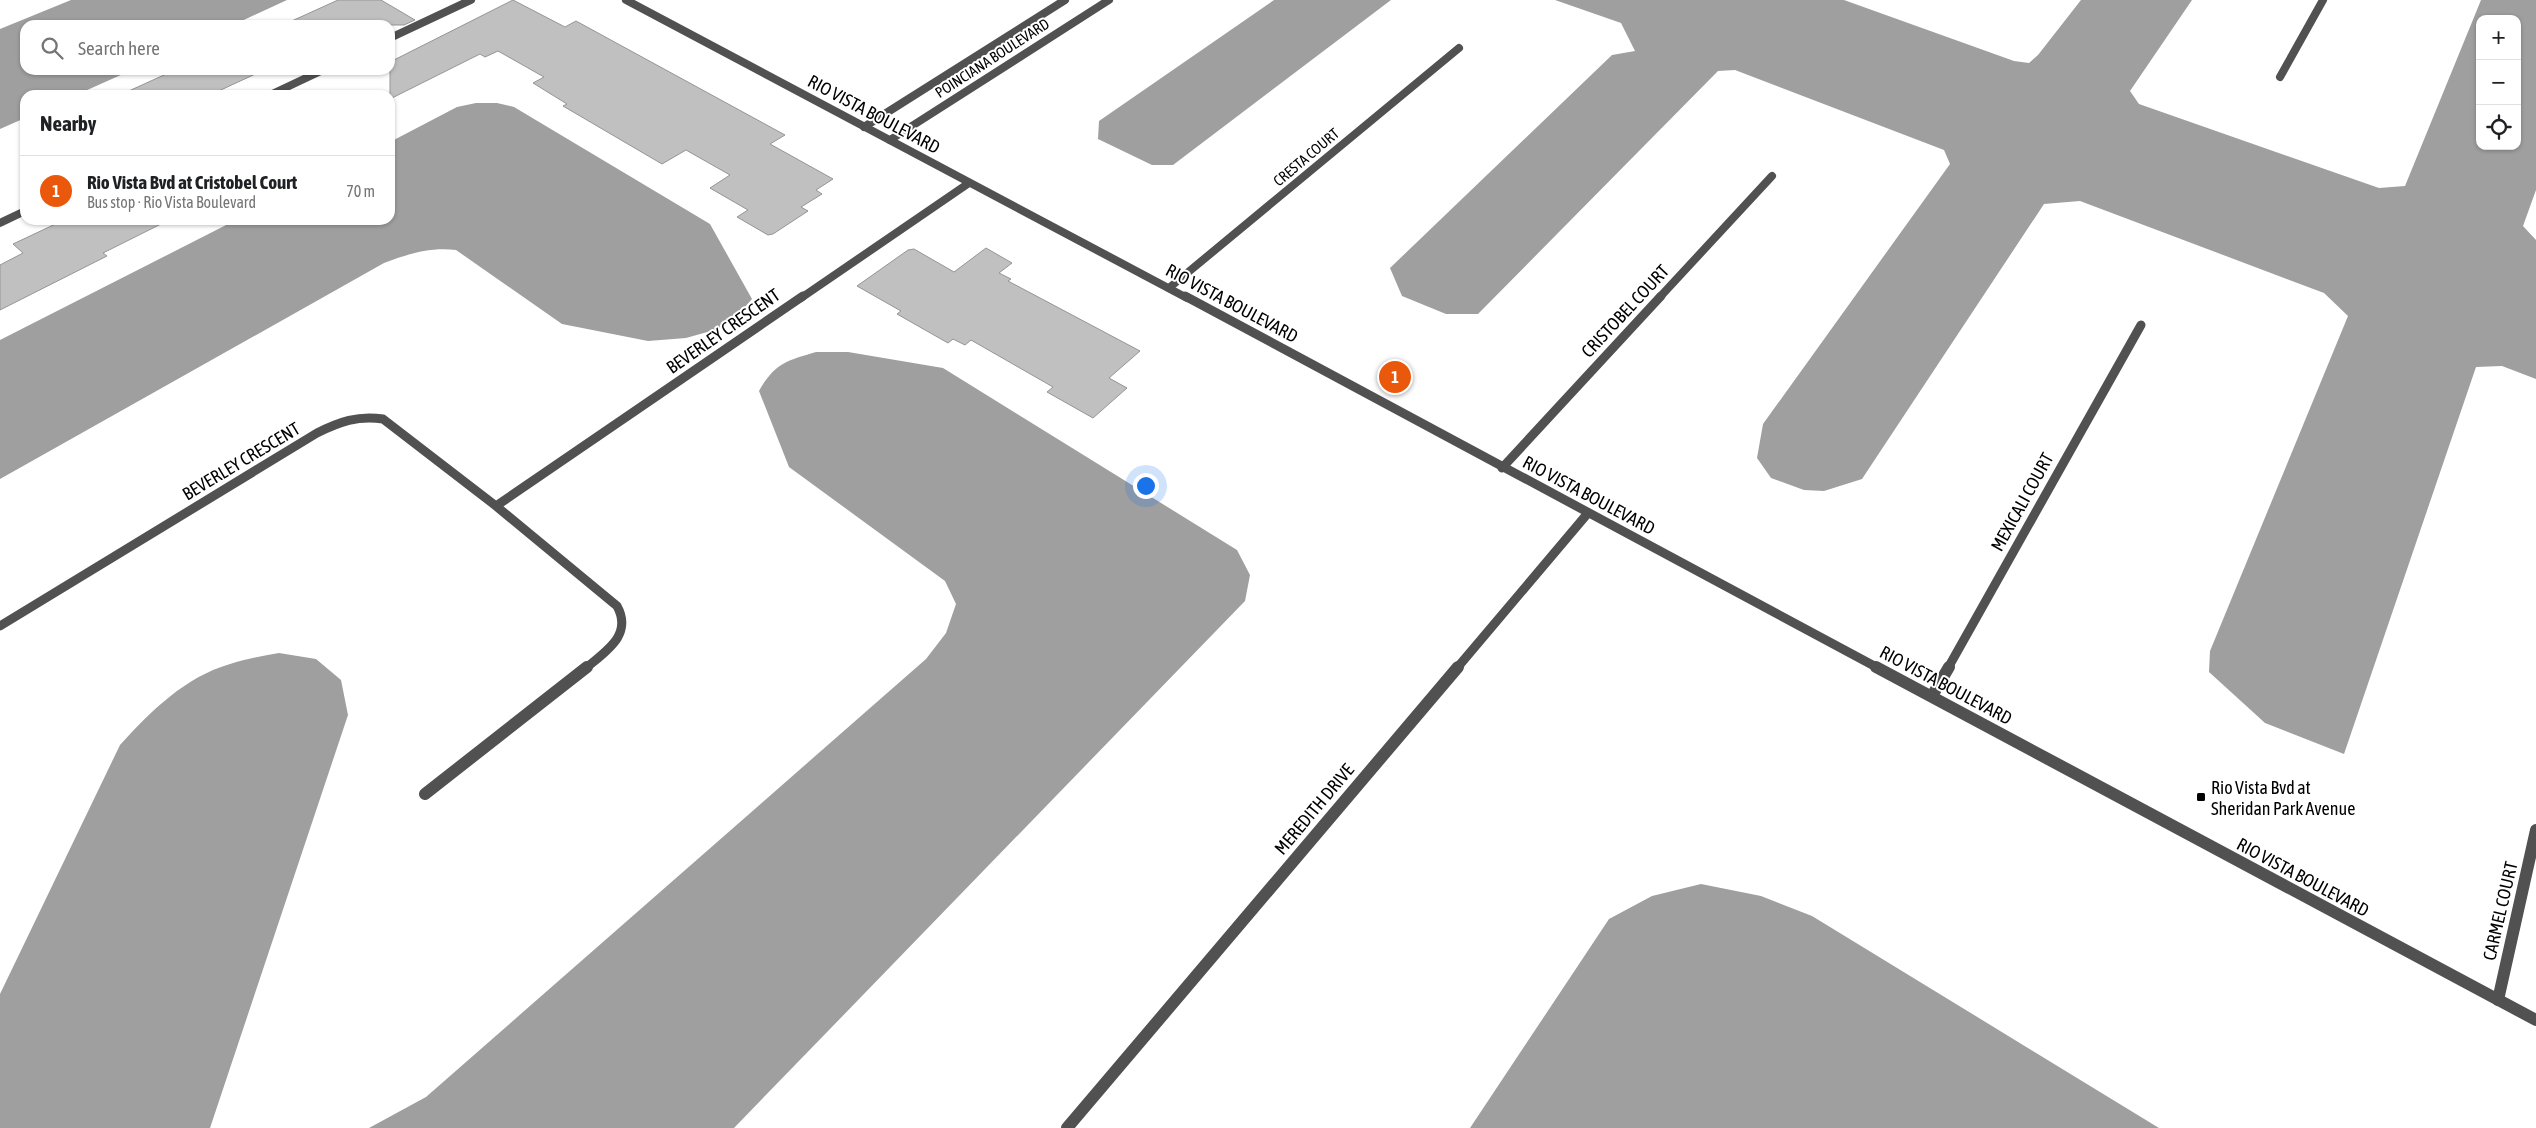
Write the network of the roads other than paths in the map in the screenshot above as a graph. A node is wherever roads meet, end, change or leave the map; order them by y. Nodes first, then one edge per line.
1 (471, 0) edge
2 (626, 0) edge
3 (1066, 0) edge
4 (1109, 0) edge
5 (2323, 0) edge
6 (395, 36) edge
7 (1459, 48) dead end
8 (312, 75) edge
9 (2280, 78) dead end
10 (281, 90) edge
11 (864, 127) junction
12 (890, 140) junction
13 (1772, 176) dead end
14 (970, 183) junction
15 (20, 213) edge
16 (0, 223) edge
17 (1169, 288) junction
18 (2141, 325) dead end
19 (1502, 468) junction
20 (496, 506) junction
21 (1588, 513) junction
22 (0, 626) edge
23 (1932, 696) junction
24 (425, 794) dead end
25 (2536, 830) edge
26 (2498, 1000) junction
27 (2536, 1020) edge
28 (1067, 1128) edge

1 - 6 street
2 - 11 street, RIO VISTA BOULEVARD
3 - 11 street, POINCIANA BOULEVARD
4 - 12 street, POINCIANA BOULEVARD
5 - 9 street
7 - 17 street, CRESTA COURT
8 - 10 street
11 - 12 street, RIO VISTA BOULEVARD
12 - 14 street, RIO VISTA BOULEVARD
13 - 19 street, CRISTOBEL COURT
14 - 17 street, RIO VISTA BOULEVARD
14 - 20 street, BEVERLEY CRESCENT
15 - 16 street
17 - 19 street, RIO VISTA BOULEVARD
18 - 23 street, MEXICALI COURT
19 - 21 street, RIO VISTA BOULEVARD
20 - 22 street, BEVERLEY CRESCENT
20 - 24 street, BEVERLEY CRESCENT
21 - 23 street, RIO VISTA BOULEVARD
21 - 28 street, MEREDITH DRIVE
23 - 26 street, RIO VISTA BOULEVARD
25 - 26 street, CARMEL COURT
26 - 27 street, RIO VISTA BOULEVARD

